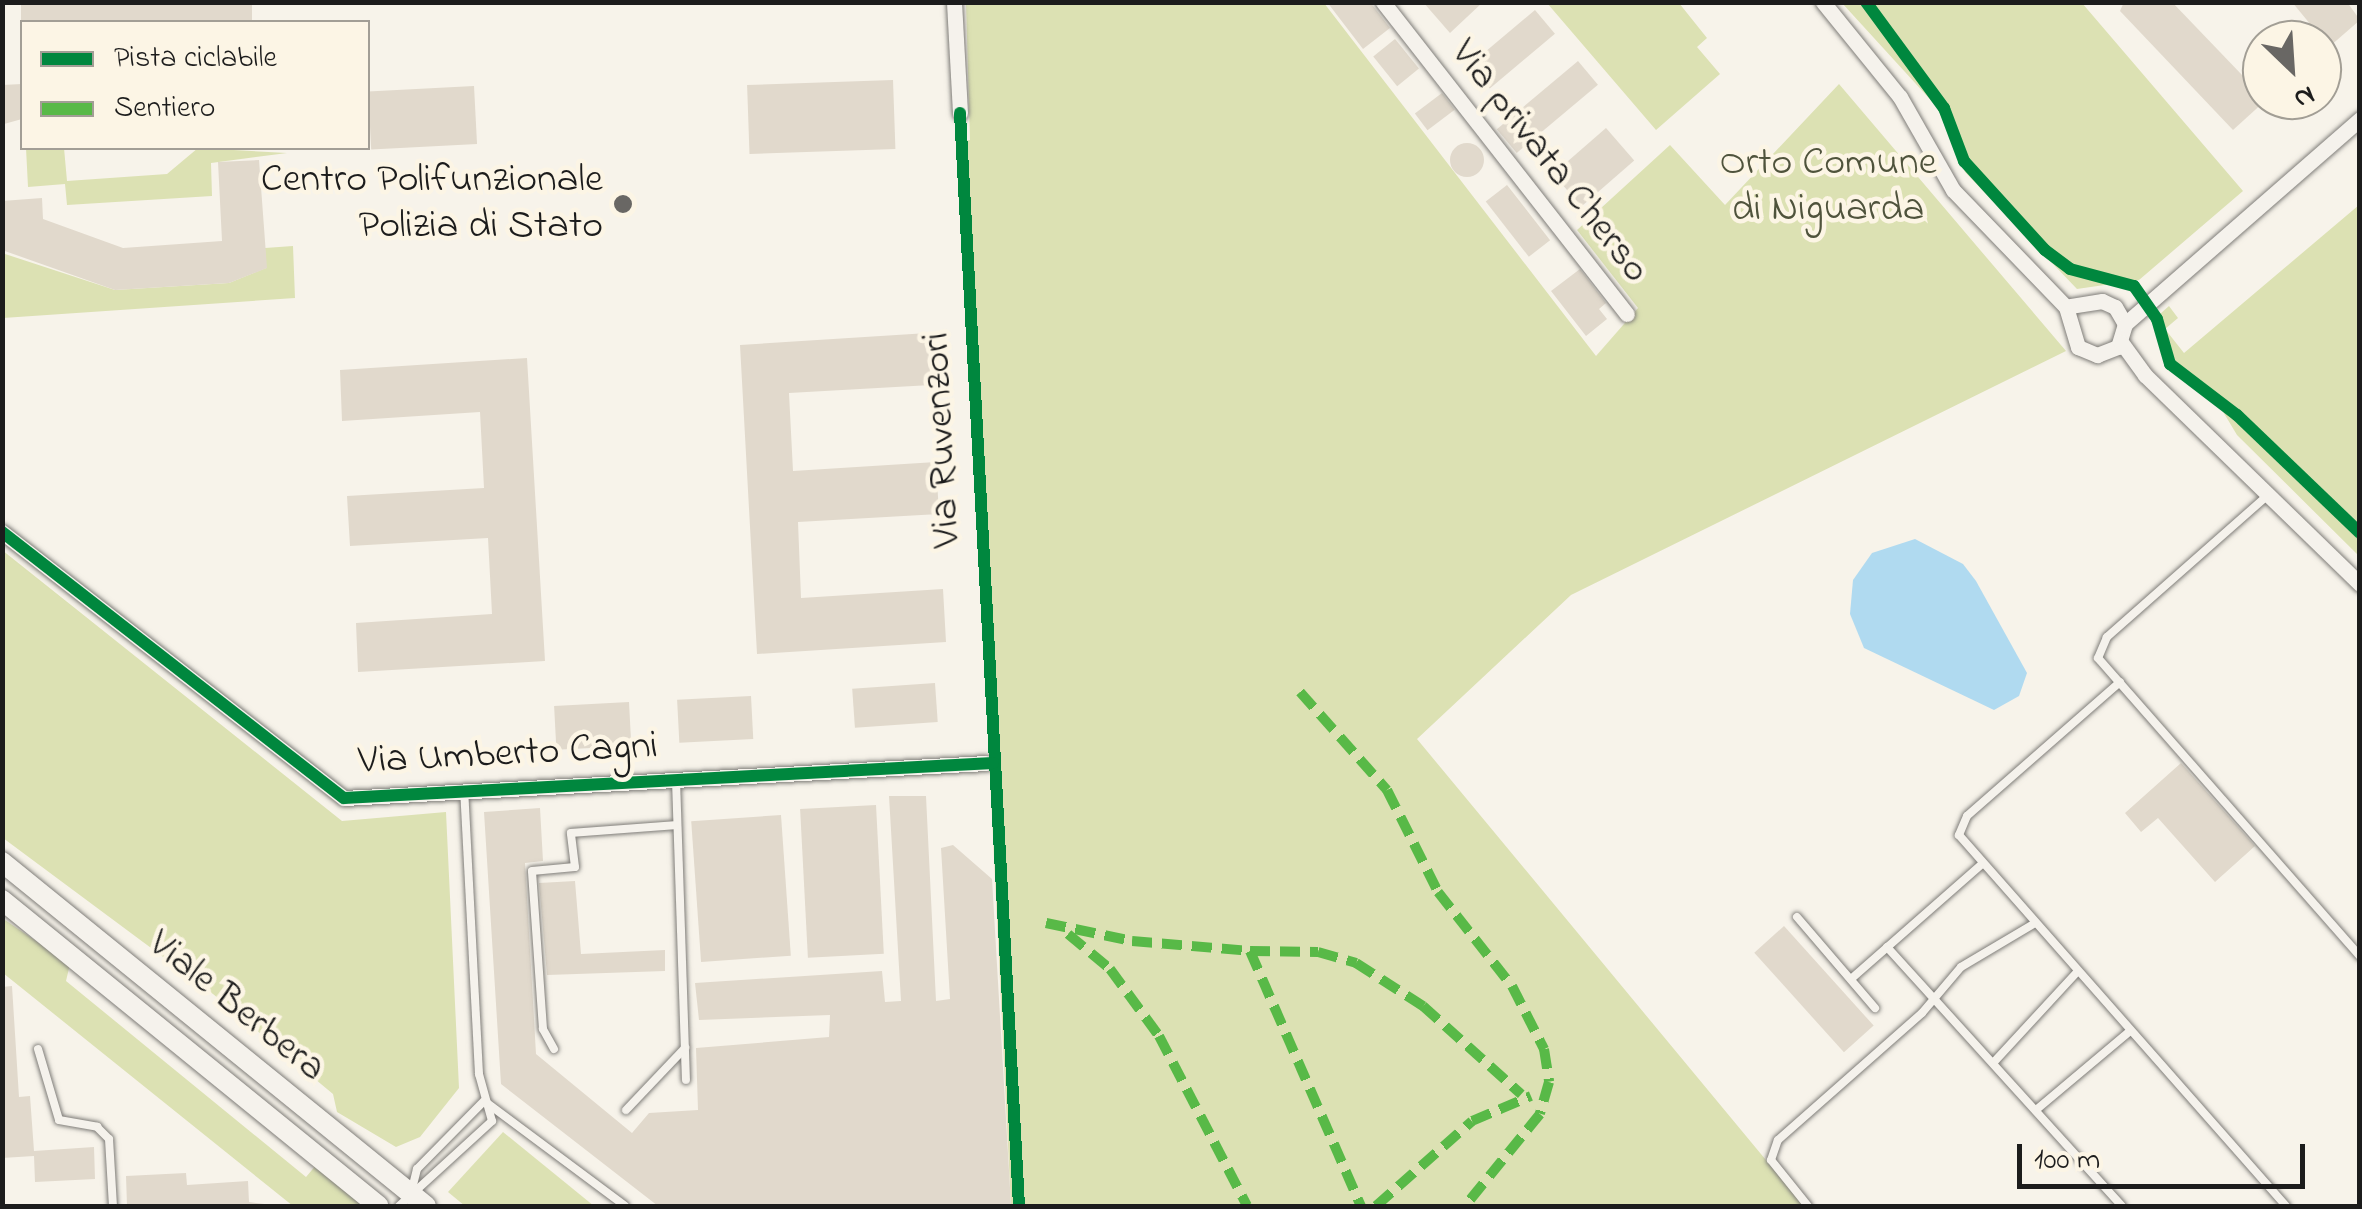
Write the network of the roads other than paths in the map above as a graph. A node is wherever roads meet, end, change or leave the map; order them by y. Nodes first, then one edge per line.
1 (954, 2) edge
2 (1383, 2) edge
3 (1823, 2) edge
4 (960, 113) dead end
5 (2360, 119) edge
6 (2073, 312) junction
7 (1627, 314) dead end
8 (2121, 316) junction
9 (2116, 347) junction
10 (2268, 495) junction
11 (2, 532) edge
12 (2360, 584) edge
13 (2120, 682) junction
14 (986, 763) dead end
15 (676, 780) junction
16 (464, 792) junction
17 (676, 825) junction
18 (2, 862) edge
19 (1982, 864) junction
20 (2, 900) edge
21 (2, 915) edge
22 (1797, 918) dead end
23 (2034, 923) junction
24 (50, 938) junction
25 (1887, 948) junction
26 (2360, 956) edge
27 (2078, 972) junction
28 (1850, 979) junction
29 (1934, 1000) junction
30 (1876, 1008) dead end
31 (2130, 1031) junction
32 (38, 1048) dead end
33 (684, 1048) junction
34 (554, 1049) dead end
35 (1994, 1062) junction
36 (686, 1080) dead end
37 (484, 1100) junction
38 (626, 1110) dead end
39 (2036, 1110) junction
40 (358, 1151) junction
41 (339, 1175) junction
42 (412, 1202) edge
43 (113, 1206) edge
44 (378, 1206) edge
45 (626, 1206) edge
46 (1808, 1206) edge
47 (2122, 1206) edge
48 (2286, 1206) edge

1 - 4 street
2 - 7 street, Via privata Cherso
3 - 6 street
5 - 8 street
6 - 8 street
6 - 9 street
8 - 9 street
9 - 10 street
10 - 12 street
10 - 13 lane
11 - 16 street, Via Umberto Cagni
13 - 19 lane
13 - 26 lane
14 - 15 street, Via Umberto Cagni
15 - 16 street, Via Umberto Cagni
15 - 17 lane
16 - 37 lane
17 - 33 lane
17 - 34 lane
18 - 40 street, Viale Berbera
19 - 23 lane
19 - 25 lane
20 - 24 street, Viale Berbera
21 - 24 street, Viale Berbera
22 - 28 lane
23 - 27 lane
23 - 29 lane
24 - 41 street, Viale Berbera
25 - 28 lane
25 - 29 lane
27 - 31 lane
27 - 35 lane
28 - 30 lane
29 - 35 lane
29 - 46 lane
31 - 39 lane
31 - 48 lane
32 - 43 lane
33 - 36 lane
33 - 38 lane
35 - 39 lane
37 - 42 lane
37 - 42 lane
37 - 45 lane
39 - 47 lane
40 - 41 lane
40 - 42 street, Viale Berbera
41 - 44 street, Viale Berbera

